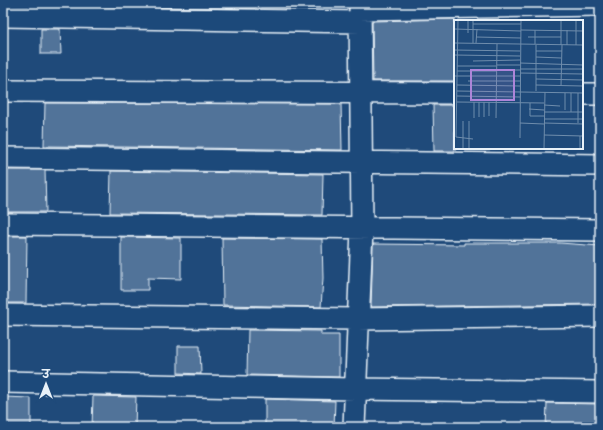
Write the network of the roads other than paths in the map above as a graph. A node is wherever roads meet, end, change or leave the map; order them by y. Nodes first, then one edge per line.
1 (600, 5) edge
2 (360, 11) edge
3 (3, 16) edge
4 (3, 91) edge
5 (360, 92) junction
6 (454, 93) edge
7 (583, 94) edge
8 (600, 94) edge
9 (3, 158) edge
10 (362, 163) junction
11 (600, 165) edge
12 (3, 224) edge
13 (362, 229) junction
14 (600, 230) edge
15 (3, 315) edge
16 (600, 316) edge
17 (357, 319) junction
18 (3, 382) edge
19 (355, 390) junction
20 (600, 392) edge
21 (354, 427) edge

1 - 2 street
2 - 3 street
2 - 5 street
4 - 5 street
5 - 6 street
5 - 10 street
7 - 8 street
9 - 10 street
10 - 11 street
10 - 13 street
12 - 13 street
13 - 14 street
13 - 17 street
15 - 17 street
16 - 17 street
17 - 19 street
18 - 19 street
19 - 20 street
19 - 21 street

